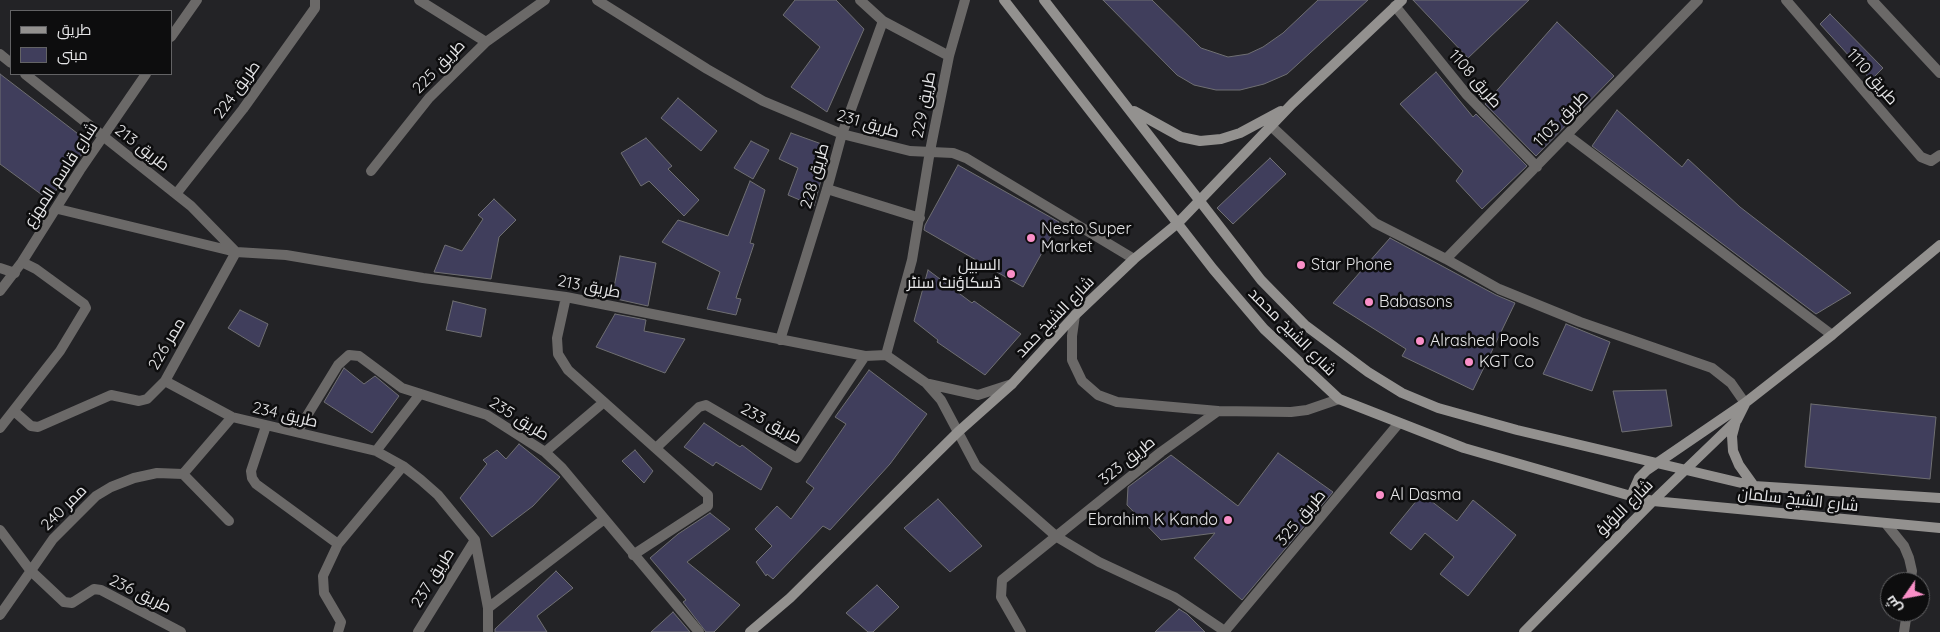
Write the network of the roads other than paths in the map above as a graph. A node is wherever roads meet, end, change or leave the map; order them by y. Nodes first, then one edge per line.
1 (197, 0) edge
2 (315, 0) edge
3 (419, 0) edge
4 (544, 0) edge
5 (597, 0) edge
6 (860, 0) edge
7 (965, 0) edge
8 (1004, 0) edge
9 (1044, 0) edge
10 (1698, 0) edge
11 (1786, 0) edge
12 (1872, 0) edge
13 (1398, 3) edge
14 (883, 21) junction
15 (172, 37) edge
16 (486, 42) junction
17 (0, 54) edge
18 (949, 56) junction
19 (10, 62) edge
20 (1940, 73) edge
21 (26, 75) edge
22 (145, 75) edge
23 (1292, 104) junction
24 (1129, 107) junction
25 (1271, 126) junction
26 (842, 134) junction
27 (1567, 135) junction
28 (103, 137) junction
29 (930, 151) junction
30 (1940, 155) edge
31 (1536, 167) junction
32 (371, 171) dead end
33 (827, 189) junction
34 (176, 194) junction
35 (1198, 201) junction
36 (58, 209) junction
37 (920, 218) junction
38 (1178, 223) junction
39 (1938, 249) edge
40 (236, 252) junction
41 (1134, 259) junction
42 (1446, 259) junction
43 (22, 262) junction
44 (0, 268) edge
45 (15, 273) junction
46 (0, 291) edge
47 (566, 297) junction
48 (1075, 315) junction
49 (1832, 335) junction
50 (780, 340) junction
51 (886, 355) junction
52 (865, 356) junction
53 (165, 381) junction
54 (926, 383) junction
55 (1012, 384) junction
56 (420, 394) junction
57 (1339, 399) junction
58 (604, 402) junction
59 (1745, 403) junction
60 (14, 411) junction
61 (1218, 411) junction
62 (232, 418) junction
63 (1737, 420) junction
64 (1399, 423) junction
65 (266, 426) junction
66 (0, 428) edge
67 (297, 432) junction
68 (958, 432) junction
69 (657, 447) junction
70 (376, 451) junction
71 (545, 452) junction
72 (1657, 463) junction
73 (403, 466) junction
74 (1685, 469) junction
75 (183, 474) junction
76 (1754, 486) junction
77 (1630, 496) junction
78 (1940, 498) edge
79 (1653, 500) junction
80 (603, 520) junction
81 (229, 522) dead end
82 (1887, 525) junction
83 (1940, 528) edge
84 (0, 530) edge
85 (1057, 537) junction
86 (475, 540) junction
87 (338, 544) junction
88 (633, 555) junction
89 (30, 570) junction
90 (1912, 572) edge
91 (488, 608) junction
92 (0, 615) edge
93 (181, 632) edge
94 (338, 632) edge
95 (418, 632) edge
96 (488, 632) edge
97 (699, 632) edge
98 (750, 632) edge
99 (1020, 632) edge
100 (1225, 632) edge
101 (1524, 632) edge

1 - 15 street
2 - 34 street, طريق 224
3 - 16 street
4 - 16 street, طريق 225
5 - 26 street, طريق 231
6 - 14 street
7 - 18 street, طريق 229
8 - 38 main road, شارع الشيخ محمد
9 - 24 main road, شارع الشيخ محمد
10 - 27 street, طريق 1103
11 - 30 street, طريق 1110
12 - 20 street
13 - 23 main road, شارع الشيخ حمد
13 - 31 street, طريق 1108
14 - 18 street
14 - 26 street, طريق 228
16 - 32 street, طريق 225
17 - 19 street
18 - 29 street, طريق 229
21 - 28 street, طريق 213
22 - 28 street, شارع قاسم المهزع
23 - 24 main road
23 - 25 main road, شارع الشيخ حمد
24 - 35 main road, شارع الشيخ محمد
25 - 35 main road, شارع الشيخ حمد
25 - 42 street
26 - 29 street, طريق 231
26 - 33 street, طريق 228
27 - 31 street, طريق 1103
27 - 49 street
28 - 34 street, طريق 213
28 - 36 street, شارع قاسم المهزع
29 - 37 street, طريق 229
29 - 41 street, طريق 231
31 - 42 street, طريق 1103
33 - 37 street
33 - 50 street, طريق 228
34 - 40 street, طريق 213
35 - 38 main road, شارع الشيخ حمد
35 - 72 main road, شارع الشيخ محمد
36 - 40 street, طريق 213
36 - 43 street, شارع قاسم المهزع
37 - 51 street, طريق 229
38 - 41 main road, شارع الشيخ حمد
38 - 57 main road, شارع الشيخ محمد
39 - 49 main road, شارع اللؤلؤ
40 - 47 street, طريق 213
40 - 53 street, ممر 226
41 - 48 main road, شارع الشيخ حمد
42 - 59 street
43 - 45 street, شارع قاسم المهزع
43 - 60 street
44 - 45 street
45 - 46 street, شارع قاسم المهزع
47 - 50 street, طريق 213
47 - 58 street
48 - 55 main road, شارع الشيخ حمد
48 - 61 street
49 - 59 main road, شارع اللؤلؤ
50 - 52 street, طريق 213
51 - 52 street, طريق 213
51 - 54 street
52 - 69 street, طريق 233
53 - 60 street, ممر 226
53 - 62 street, طريق 234
54 - 55 street
54 - 68 street
55 - 68 main road, شارع الشيخ حمد
56 - 67 street, طريق 235
56 - 70 street
56 - 71 street, طريق 235
57 - 61 street
57 - 64 main road, شارع الشيخ محمد
58 - 69 street
58 - 71 street
59 - 63 main road, شارع اللؤلؤ
59 - 72 main road, شارع اللؤلؤ
60 - 66 street
61 - 85 street, طريق 323
62 - 65 street, طريق 234
62 - 75 street
63 - 74 main road, شارع اللؤلؤ
63 - 76 main road
64 - 77 main road, شارع الشيخ محمد
64 - 100 street, طريق 325
65 - 67 street, طريق 234
65 - 87 street
67 - 70 street, طريق 234
68 - 85 street
68 - 98 main road, شارع الشيخ حمد
69 - 88 street
70 - 73 street, طريق 234
71 - 80 street, طريق 235
72 - 74 main road, شارع الشيخ محمد
72 - 77 main road, شارع اللؤلؤ
73 - 86 street, طريق 234
73 - 87 street
74 - 76 main road, شارع الشيخ سلمان
74 - 79 main road, شارع اللؤلؤ
75 - 81 street
75 - 89 street, ممر 240
76 - 78 main road, شارع الشيخ سلمان
77 - 79 main road, شارع الشيخ محمد
79 - 82 main road, شارع الشيخ سلمان
79 - 101 main road, شارع اللؤلؤ
80 - 88 street, طريق 235
80 - 91 street
82 - 83 main road, شارع الشيخ سلمان
82 - 90 street
84 - 89 street, طريق 236
85 - 99 street, طريق 323
85 - 100 street, طريق 325
86 - 91 street, طريق 234
86 - 95 street, طريق 237
87 - 94 street
88 - 97 street, طريق 235
89 - 92 street, ممر 240
89 - 93 street, طريق 236
91 - 96 street, طريق 234

